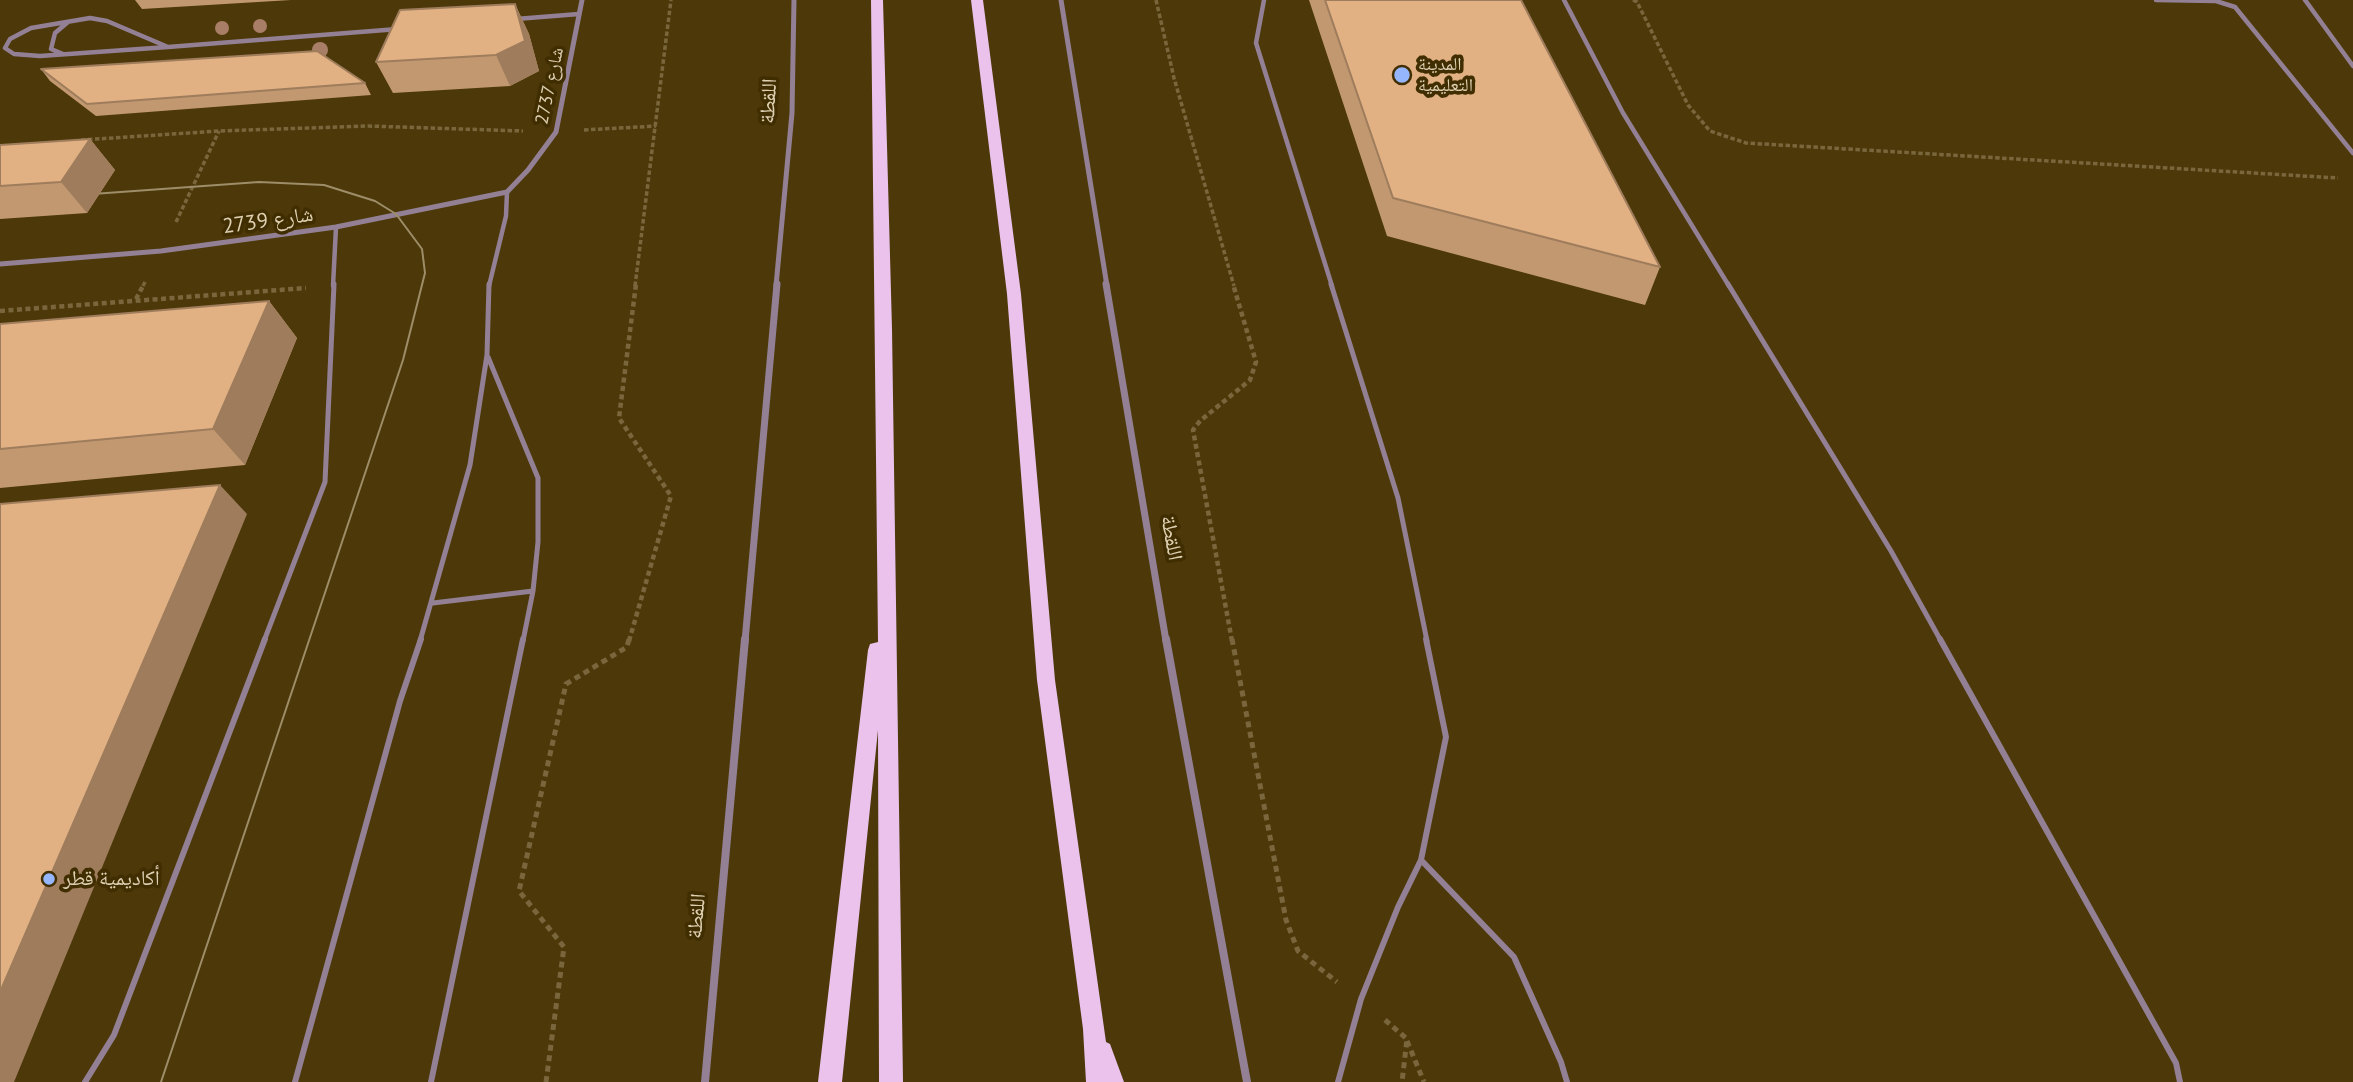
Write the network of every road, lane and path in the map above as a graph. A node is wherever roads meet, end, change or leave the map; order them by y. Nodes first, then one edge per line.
1 (582, 0) edge
2 (671, 0) edge
3 (794, 0) edge
4 (877, 0) edge
5 (977, 0) edge
6 (1060, 0) edge
7 (1156, 0) edge
8 (1264, 0) edge
9 (1564, 0) edge
10 (1633, 0) edge
11 (2156, 0) edge
12 (2305, 0) edge
13 (579, 14) junction
14 (510, 20) edge
15 (69, 21) junction
16 (400, 29) edge
17 (168, 47) junction
18 (66, 55) junction
19 (2353, 66) edge
20 (656, 126) junction
21 (219, 131) junction
22 (556, 132) junction
23 (75, 141) edge
24 (2353, 153) edge
25 (2339, 178) dead end
26 (507, 192) junction
27 (336, 227) junction
28 (161, 251) junction
29 (0, 264) edge
30 (334, 286) junction
31 (135, 300) junction
32 (0, 311) edge
33 (487, 355) junction
34 (886, 570) junction
35 (533, 591) junction
36 (433, 603) junction
37 (1421, 860) junction
38 (1361, 999) junction
39 (1094, 1030) junction
40 (1407, 1039) junction
41 (85, 1082) edge
42 (295, 1082) edge
43 (430, 1082) edge
44 (545, 1082) edge
45 (705, 1082) edge
46 (830, 1082) edge
47 (891, 1082) edge
48 (1098, 1082) edge
49 (1112, 1082) edge
50 (1247, 1082) edge
51 (1338, 1082) edge
52 (1402, 1082) edge
53 (1424, 1082) edge
54 (1567, 1082) edge
55 (2180, 1082) edge

1 - 13 street, شارع 2737
2 - 20 path
3 - 45 street, اللقطة
4 - 34 main road
5 - 39 main road
6 - 50 street, اللقطة
7 - 38 path
8 - 37 lane
9 - 55 lane
10 - 25 path
11 - 24 lane
12 - 19 lane
13 - 14 lane
13 - 22 street, شارع 2737
15 - 17 lane
15 - 18 lane
15 - 18 lane
16 - 17 lane
17 - 18 lane
20 - 22 path
20 - 44 path
21 - 22 path
21 - 23 path
21 - 28 path
22 - 26 street, شارع 2737
26 - 27 street, شارع 2739
26 - 33 lane
27 - 28 street, شارع 2739
27 - 30 lane
28 - 29 street, شارع 2739
28 - 31 path
30 - 31 path
30 - 41 lane
31 - 32 path
33 - 35 lane
33 - 36 lane
34 - 46 main road
34 - 47 main road
35 - 36 lane
35 - 43 lane
36 - 42 lane
37 - 38 lane
37 - 54 lane
38 - 40 path
38 - 51 lane
39 - 48 main road
39 - 49 main road
40 - 52 path
40 - 53 path

